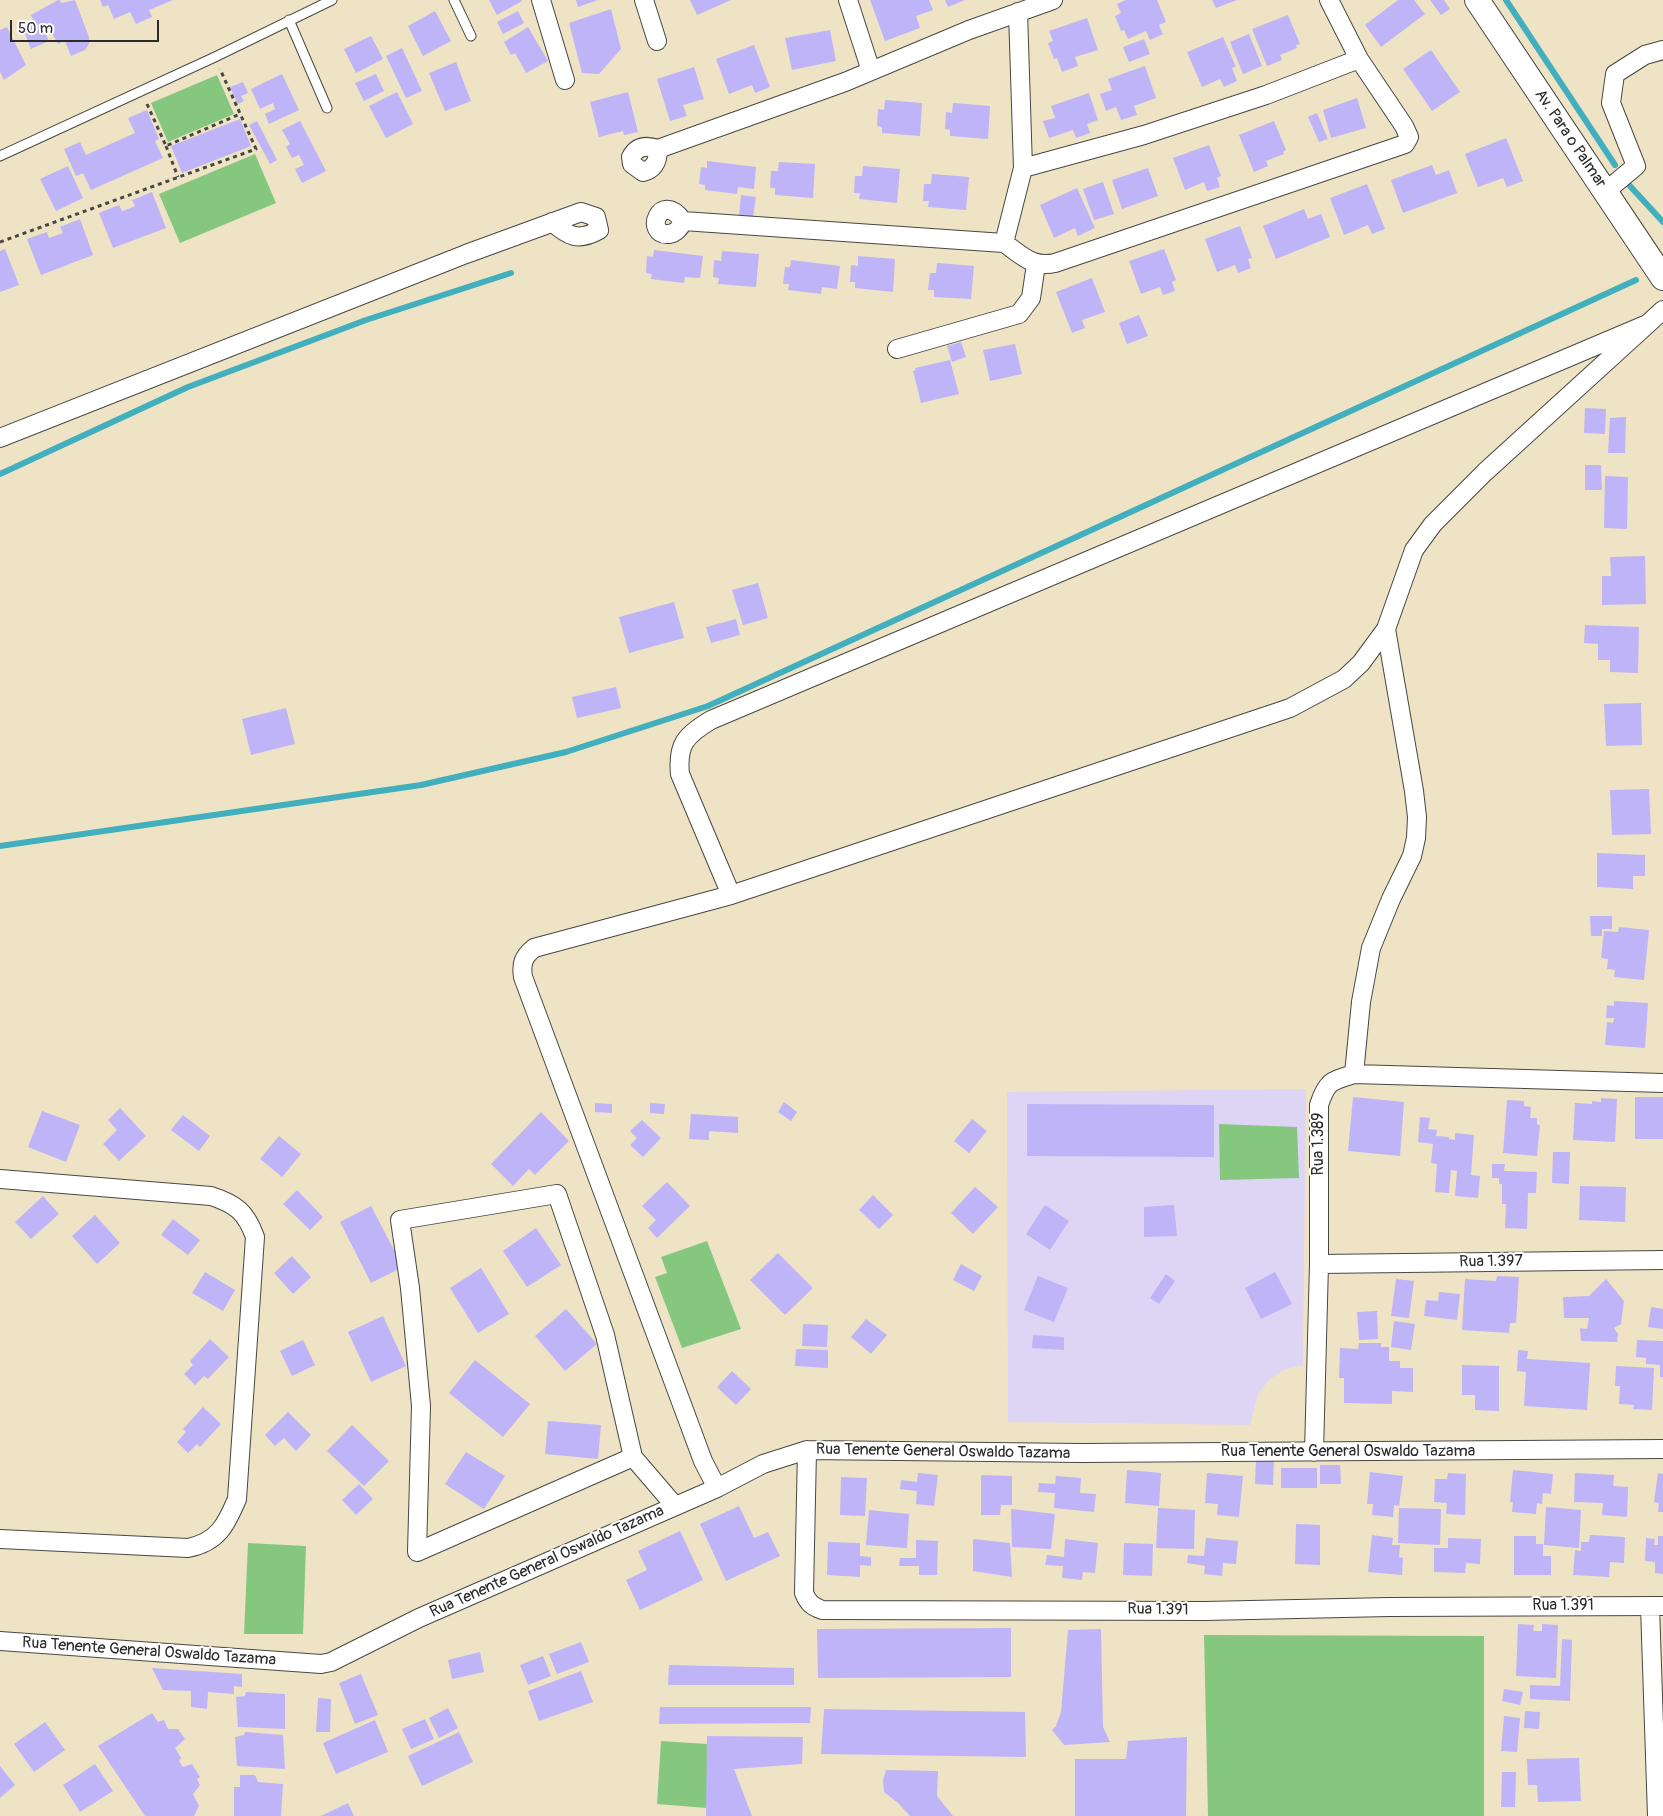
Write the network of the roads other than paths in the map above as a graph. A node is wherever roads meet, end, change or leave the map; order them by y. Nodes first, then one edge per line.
1 (332, 0) edge
2 (454, 0) edge
3 (541, 0) edge
4 (644, 0) edge
5 (848, 0) edge
6 (1053, 0) edge
7 (1330, 0) edge
8 (1477, 0) edge
9 (1018, 12) junction
10 (289, 20) junction
11 (471, 36) dead end
12 (657, 41) dead end
13 (1663, 50) edge
14 (1360, 59) junction
15 (871, 71) junction
16 (565, 80) dead end
17 (327, 108) dead end
18 (658, 149) dead end
19 (0, 156) edge
20 (1023, 168) junction
21 (1606, 191) junction
22 (683, 221) dead end
23 (552, 222) dead end
24 (1004, 243) junction
25 (1036, 264) junction
26 (1663, 278) edge
27 (1663, 310) edge
28 (1645, 325) junction
29 (897, 349) dead end
30 (0, 438) edge
31 (1386, 629) junction
32 (731, 895) junction
33 (1354, 1074) junction
34 (1663, 1083) edge
35 (0, 1179) edge
36 (1663, 1260) edge
37 (1319, 1264) junction
38 (1663, 1449) edge
39 (807, 1450) junction
40 (1314, 1452) junction
41 (633, 1458) junction
42 (717, 1488) junction
43 (675, 1506) junction
44 (0, 1539) edge
45 (1656, 1606) edge
46 (0, 1641) edge
47 (1657, 1816) edge

1 - 10 lane
2 - 11 lane
3 - 16 street
4 - 12 street
5 - 15 street
6 - 9 street
7 - 14 street
8 - 21 main road, Av. Para o Palmar
9 - 15 street
9 - 20 street
10 - 17 lane
10 - 19 lane
13 - 21 street
14 - 20 street
14 - 25 street
15 - 18 street
20 - 24 street
21 - 26 main road, Av. Para o Palmar
22 - 24 street
23 - 30 street
24 - 25 street
25 - 29 street
27 - 28 street
28 - 31 street
28 - 32 street
31 - 32 street
31 - 33 street
32 - 42 street
33 - 34 street, Rua 1.389
33 - 37 street, Rua 1.389
35 - 44 street
36 - 37 street, Rua 1.397
37 - 40 street, Rua 1.389
38 - 40 street, Rua Tenente General Oswaldo Tazama
39 - 40 street, Rua Tenente General Oswaldo Tazama
39 - 42 street, Rua Tenente General Oswaldo Tazama
39 - 45 street, Rua 1.391
41 - 41 street
41 - 43 street
42 - 43 street, Rua Tenente General Oswaldo Tazama
43 - 46 street, Rua Tenente General Oswaldo Tazama
45 - 47 street

